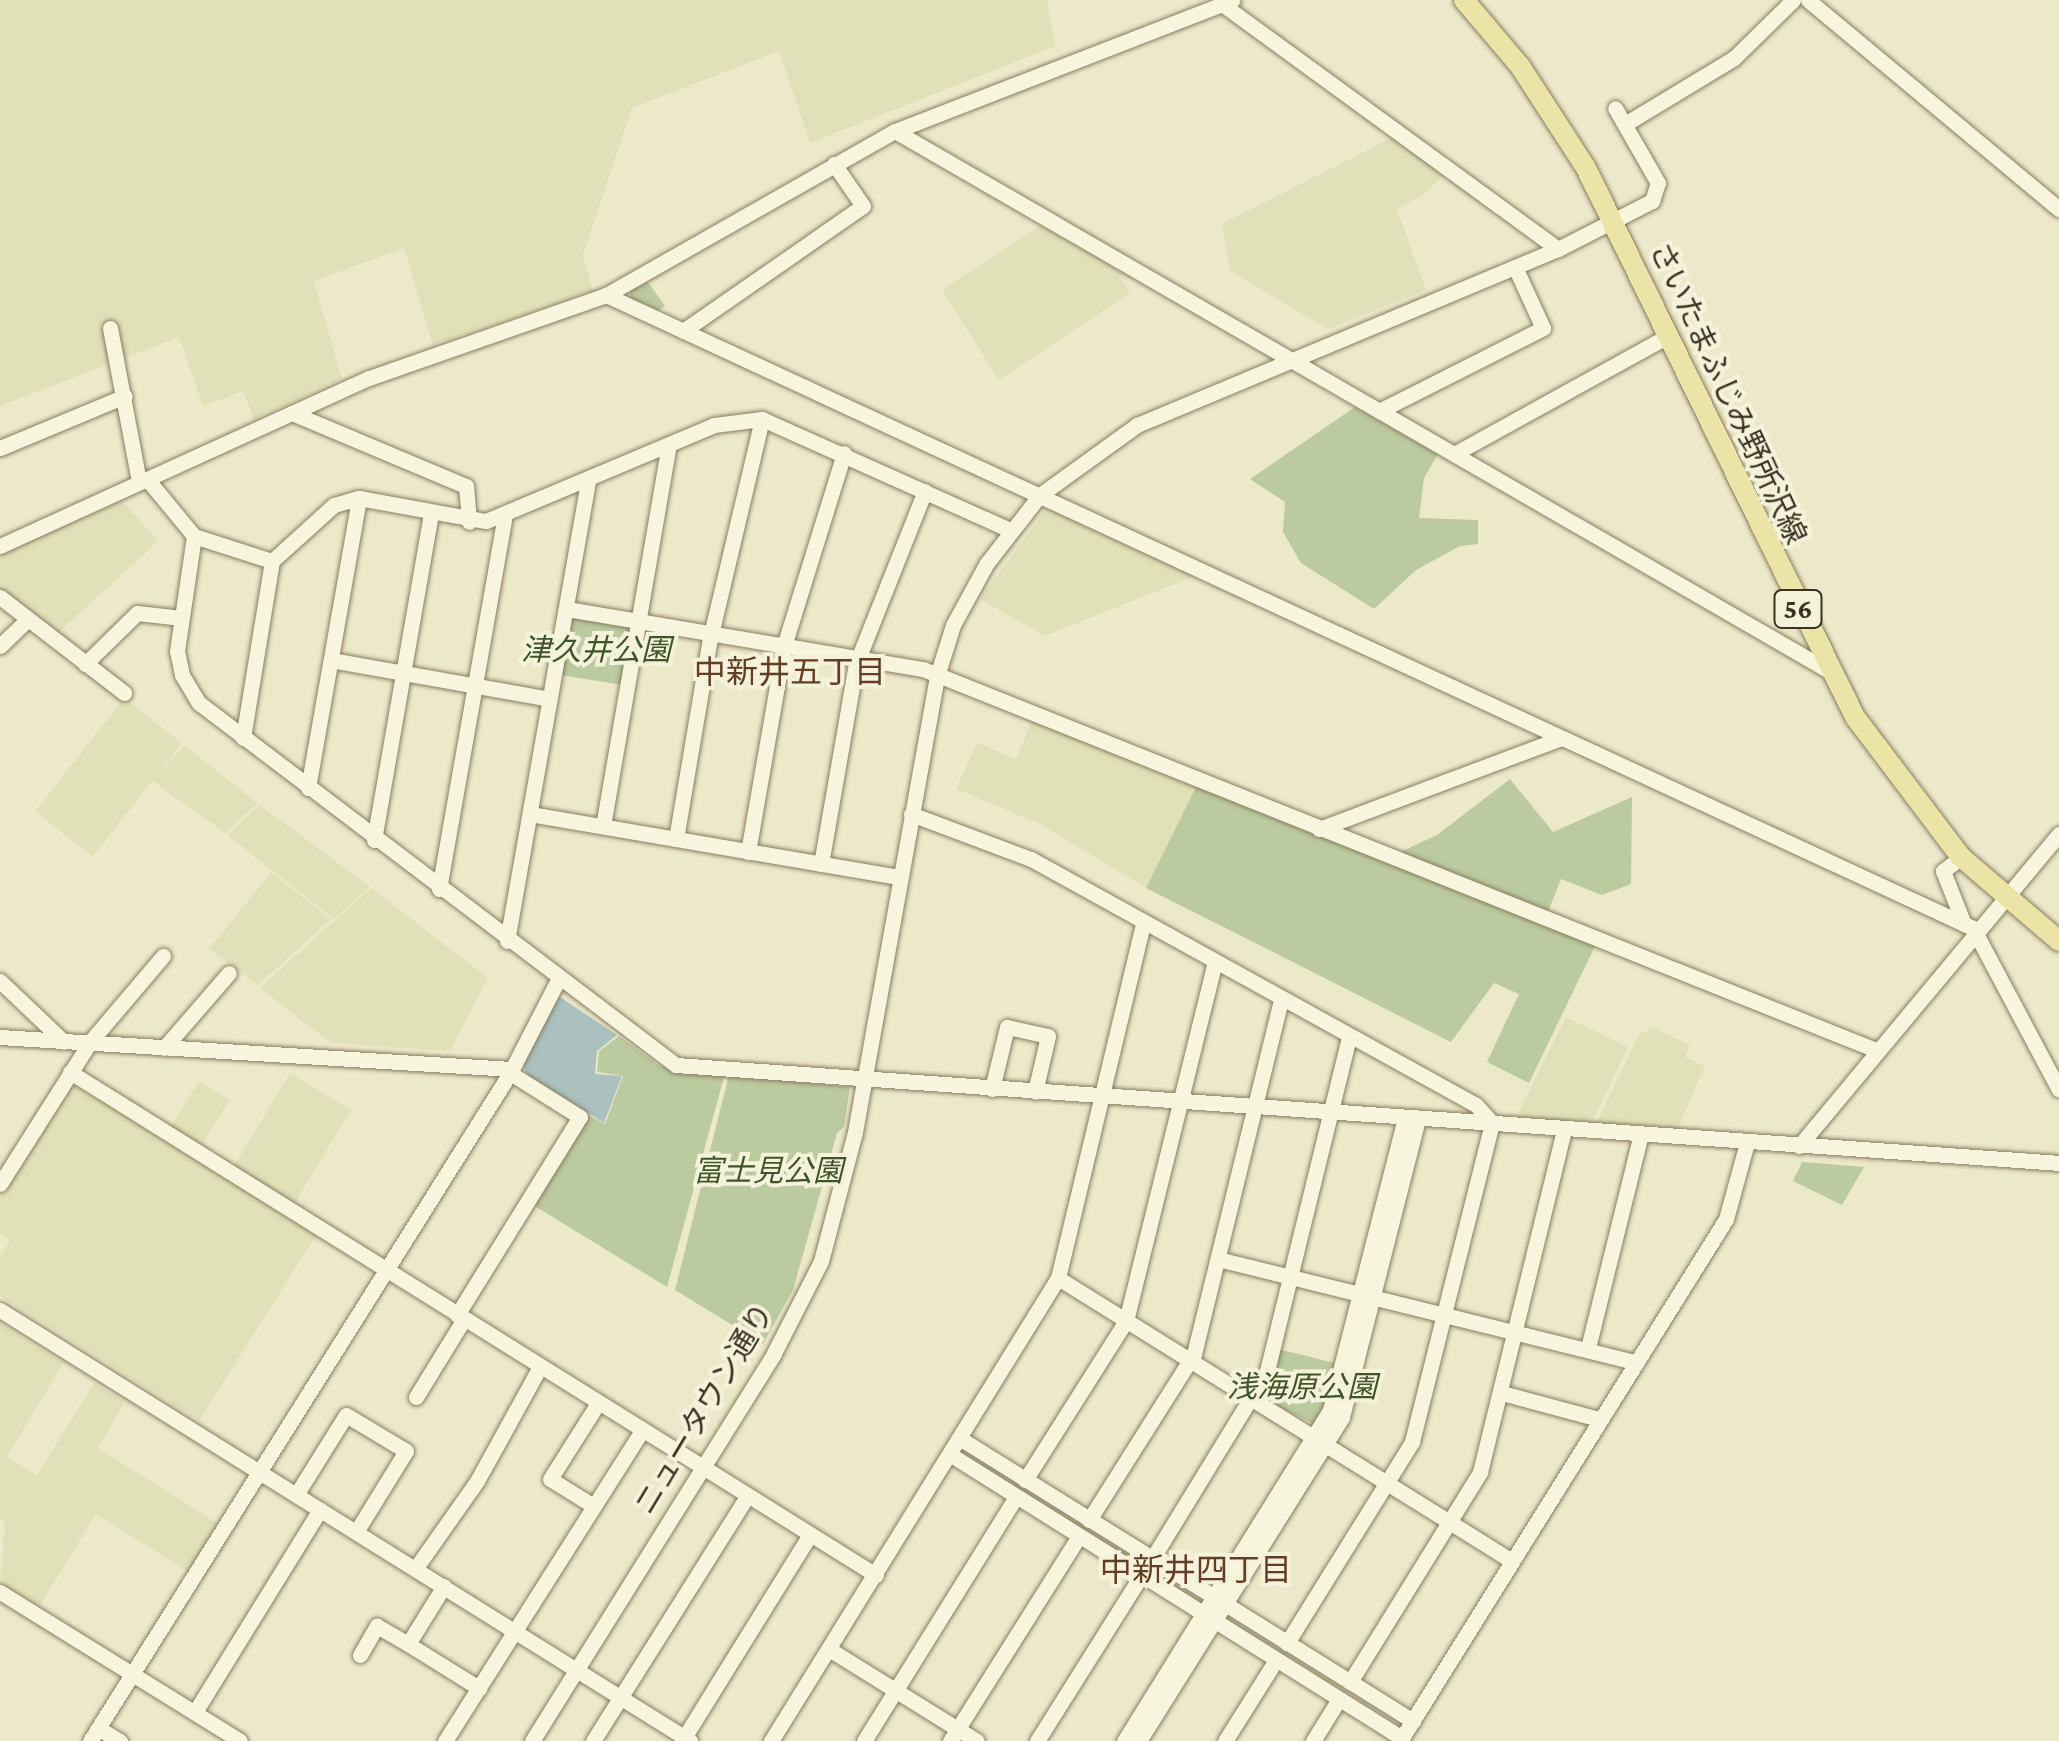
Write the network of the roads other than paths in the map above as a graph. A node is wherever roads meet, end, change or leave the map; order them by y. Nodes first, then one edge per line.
1 (1464, 0) edge
2 (1793, 0) edge
3 (1808, 0) edge
4 (1228, 2) edge
5 (1616, 108) dead end
6 (1625, 124) junction
7 (895, 130) junction
8 (834, 164) junction
9 (2059, 209) edge
10 (1615, 223) junction
11 (1558, 248) junction
12 (1515, 267) junction
13 (606, 296) junction
14 (110, 328) dead end
15 (683, 332) junction
16 (1668, 336) junction
17 (1294, 358) junction
18 (124, 396) junction
19 (1379, 411) junction
20 (292, 413) junction
21 (762, 419) junction
22 (0, 448) edge
23 (668, 449) junction
24 (844, 453) junction
25 (1454, 454) junction
26 (588, 480) junction
27 (143, 481) junction
28 (925, 491) junction
29 (1040, 495) junction
30 (359, 498) junction
31 (431, 512) junction
32 (505, 516) junction
33 (469, 522) junction
34 (1010, 530) junction
35 (194, 536) junction
36 (0, 546) edge
37 (272, 561) junction
38 (0, 597) edge
39 (566, 608) junction
40 (182, 618) junction
41 (27, 620) junction
42 (638, 620) junction
43 (712, 633) junction
44 (0, 646) edge
45 (784, 646) junction
46 (858, 658) junction
47 (331, 660) junction
48 (85, 664) junction
49 (1831, 672) junction
50 (404, 674) junction
51 (937, 676) junction
52 (476, 687) junction
53 (124, 693) dead end
54 (550, 699) junction
55 (243, 738) junction
56 (1559, 739) junction
57 (308, 788) junction
58 (530, 814) junction
59 (911, 814) junction
60 (603, 826) junction
61 (1320, 829) junction
62 (2059, 834) edge
63 (676, 839) junction
64 (374, 840) junction
65 (748, 852) junction
66 (1962, 857) junction
67 (821, 864) junction
68 (900, 878) junction
69 (439, 889) junction
70 (2004, 897) junction
71 (1143, 926) junction
72 (1970, 929) junction
73 (507, 941) junction
74 (2059, 941) edge
75 (162, 956) dead end
76 (1214, 966) junction
77 (230, 972) dead end
78 (558, 980) junction
79 (0, 981) edge
80 (1281, 1001) junction
81 (0, 1037) edge
82 (1349, 1037) junction
83 (64, 1042) junction
84 (90, 1042) junction
85 (164, 1048) junction
86 (1876, 1050) junction
87 (511, 1071) junction
88 (70, 1072) junction
89 (865, 1081) junction
90 (992, 1090) junction
91 (2059, 1090) edge
92 (1035, 1092) junction
93 (1103, 1096) junction
94 (1180, 1102) junction
95 (1255, 1108) junction
96 (1330, 1111) junction
97 (1412, 1117) junction
98 (1492, 1123) junction
99 (1564, 1130) junction
100 (1641, 1134) junction
101 (1747, 1143) junction
102 (1799, 1146) junction
103 (2059, 1163) edge
104 (0, 1184) edge
105 (1218, 1258) junction
106 (385, 1270) junction
107 (1290, 1276) junction
108 (1058, 1278) junction
109 (1368, 1295) junction
110 (0, 1310) edge
111 (1445, 1314) junction
112 (461, 1317) junction
113 (1126, 1321) junction
114 (1517, 1332) junction
115 (1588, 1348) junction
116 (1190, 1360) junction
117 (1635, 1362) junction
118 (540, 1366) junction
119 (1502, 1393) junction
120 (416, 1397) dead end
121 (1254, 1399) junction
122 (598, 1403) junction
123 (1599, 1419) junction
124 (642, 1430) junction
125 (961, 1439) junction
126 (1319, 1441) junction
127 (951, 1455) junction
128 (702, 1468) junction
129 (260, 1472) junction
130 (1025, 1480) junction
131 (1387, 1484) junction
132 (296, 1495) junction
133 (747, 1496) junction
134 (1016, 1497) junction
135 (592, 1505) junction
136 (320, 1510) junction
137 (1089, 1520) junction
138 (1449, 1522) junction
139 (356, 1532) junction
140 (809, 1536) junction
141 (1078, 1536) junction
142 (1152, 1559) junction
143 (1512, 1561) junction
144 (415, 1569) junction
145 (876, 1576) junction
146 (1142, 1576) junction
147 (444, 1586) junction
148 (0, 1592) edge
149 (1219, 1602) junction
150 (1209, 1618) junction
151 (515, 1631) junction
152 (1287, 1643) junction
153 (408, 1644) junction
154 (829, 1649) junction
155 (360, 1655) dead end
156 (1276, 1660) junction
157 (576, 1670) junction
158 (132, 1675) junction
159 (1350, 1682) junction
160 (479, 1688) junction
161 (896, 1690) junction
162 (620, 1696) junction
163 (1339, 1699) junction
164 (195, 1712) junction
165 (1412, 1722) junction
166 (94, 1734) edge
167 (954, 1735) edge
168 (686, 1740) edge
169 (1401, 1740) edge
170 (120, 1741) edge
171 (240, 1741) edge
172 (445, 1741) edge
173 (532, 1741) edge
174 (593, 1741) edge
175 (771, 1741) edge
176 (864, 1741) edge
177 (976, 1741) edge
178 (1037, 1741) edge
179 (1124, 1741) edge
180 (1140, 1741) edge
181 (1226, 1741) edge
182 (1313, 1741) edge

1 - 10 main road, さいたまふじみ野所沢線 / 56
2 - 6 street
3 - 9 street
4 - 7 street
4 - 11 street
5 - 6 street
6 - 10 street, ニュータウン通り
7 - 8 street
7 - 17 street
8 - 13 street
8 - 15 street
10 - 11 street, ニュータウン通り
10 - 16 main road, さいたまふじみ野所沢線 / 56
11 - 12 street, ニュータウン通り
12 - 17 street, ニュータウン通り
12 - 19 street
13 - 15 street
13 - 20 street
14 - 18 street
15 - 29 street
16 - 25 street
16 - 49 main road, さいたまふじみ野所沢線 / 56
17 - 19 street
17 - 29 street, ニュータウン通り
18 - 22 street
18 - 27 street
19 - 25 street
20 - 27 street
20 - 33 street
21 - 23 street
21 - 24 street
21 - 43 street
23 - 26 street
23 - 42 street
24 - 28 street
24 - 45 street
25 - 49 street
26 - 32 street
26 - 39 street
27 - 35 street
27 - 36 street
28 - 34 street
28 - 46 street
29 - 34 street, ニュータウン通り
29 - 56 street
30 - 31 street
30 - 37 street
30 - 47 street
31 - 33 street
31 - 50 street
32 - 33 street
32 - 52 street
34 - 51 street, ニュータウン通り
35 - 37 street
35 - 40 street
37 - 55 street
38 - 41 street
39 - 42 street
39 - 54 street
40 - 48 street
40 - 55 street
41 - 44 street
41 - 48 street
42 - 43 street
42 - 60 street
43 - 45 street
43 - 63 street
45 - 46 street
45 - 65 street
46 - 51 street
46 - 67 street
47 - 50 street
47 - 57 street
48 - 53 street
49 - 66 main road, さいたまふじみ野所沢線 / 56
50 - 52 street
50 - 64 street
51 - 59 street, ニュータウン通り
51 - 61 street
52 - 54 street
52 - 69 street
54 - 58 street
55 - 57 street
56 - 61 street
56 - 72 street
57 - 64 street
58 - 60 street
58 - 73 street
59 - 68 street, ニュータウン通り
59 - 71 street
60 - 63 street
61 - 86 street
62 - 70 street
63 - 65 street
64 - 69 street
65 - 67 street
66 - 70 main road, さいたまふじみ野所沢線 / 56
66 - 72 street
67 - 68 street
68 - 89 street, ニュータウン通り
69 - 73 street
70 - 72 street
70 - 74 main road, さいたまふじみ野所沢線 / 56
71 - 76 street
71 - 93 street
72 - 86 street
72 - 91 street
73 - 78 street
75 - 84 street
76 - 80 street
76 - 94 street
77 - 85 street
78 - 87 street
78 - 89 street
79 - 83 street
80 - 82 street
80 - 95 street
81 - 83 street
82 - 96 street
82 - 98 street
83 - 84 street
84 - 85 street
84 - 88 street
85 - 87 street
86 - 102 street
87 - 106 street
87 - 112 street
88 - 104 street
88 - 106 street
89 - 90 street
89 - 128 street, ニュータウン通り
90 - 92 street
90 - 92 street
92 - 93 street
93 - 94 street
93 - 108 street
94 - 95 street
94 - 113 street
95 - 96 street
95 - 105 street
96 - 97 street
96 - 107 street
97 - 98 street
97 - 109 street
98 - 99 street
98 - 111 street
99 - 100 street
99 - 114 street
100 - 101 street
100 - 115 street
101 - 102 street
101 - 117 street
102 - 103 street
105 - 107 street
105 - 116 street
106 - 112 street
106 - 129 street
107 - 109 street
107 - 121 street
108 - 113 street
108 - 125 street
109 - 111 street
109 - 126 street
110 - 129 street
111 - 114 street
111 - 131 street
112 - 118 street
112 - 120 street
113 - 116 street
113 - 130 street
114 - 115 street
114 - 119 street
115 - 117 street
116 - 121 street
116 - 137 street
117 - 123 street
118 - 122 street
118 - 144 street
119 - 123 street
119 - 138 street
121 - 126 street
121 - 142 street
122 - 124 street
122 - 135 street
123 - 143 street
124 - 128 street
124 - 135 street
125 - 127 street
125 - 130 street
126 - 131 street
126 - 149 street
127 - 134 street
127 - 145 street
128 - 133 street
128 - 157 street, ニュータウン通り
129 - 132 street
129 - 158 street
130 - 137 street
131 - 138 street
131 - 152 street
132 - 136 street
132 - 139 street
133 - 140 street
133 - 162 street
134 - 141 street
134 - 161 street
135 - 151 street
136 - 139 street
136 - 164 street
137 - 142 street
138 - 143 street
138 - 159 street
139 - 144 street
140 - 145 street
140 - 168 street
141 - 146 street
141 - 167 street
142 - 149 street
143 - 165 street
144 - 147 street
145 - 154 street
146 - 150 street
146 - 178 street
147 - 151 street
147 - 153 street
148 - 158 street
149 - 150 street
149 - 152 street
150 - 156 street
150 - 179 street
150 - 180 street
151 - 157 street
151 - 160 street
152 - 159 street
153 - 155 street
153 - 160 street
154 - 161 street
154 - 175 street
156 - 163 street
156 - 181 street
157 - 162 street
157 - 173 street, ニュータウン通り
158 - 164 street
158 - 166 street
159 - 165 street
160 - 172 street
161 - 167 street
161 - 176 street
162 - 168 street
162 - 174 street
163 - 169 street
163 - 182 street
164 - 171 street
165 - 169 street
166 - 170 street
167 - 177 street

